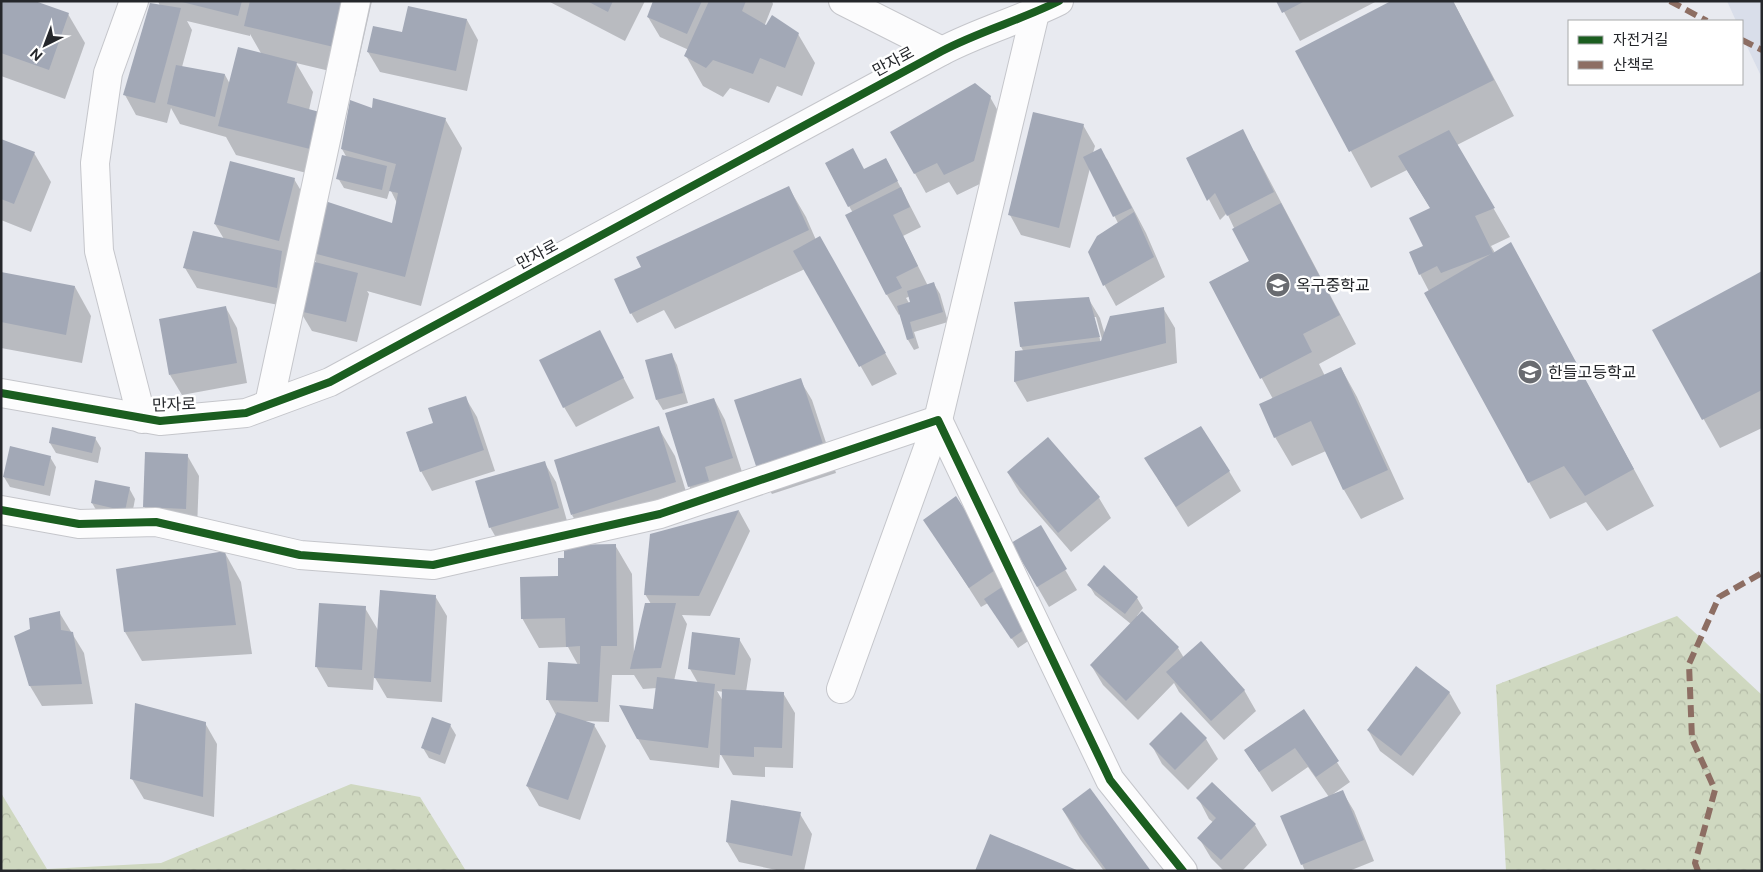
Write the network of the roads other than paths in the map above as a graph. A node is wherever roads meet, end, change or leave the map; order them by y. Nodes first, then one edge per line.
1 (134, 1) edge
2 (356, 1) edge
3 (843, 1) edge
4 (1060, 1) edge
5 (1035, 13) junction
6 (942, 51) junction
7 (1, 393) edge
8 (269, 404) junction
9 (142, 418) junction
10 (938, 420) junction
11 (1, 510) edge
12 (841, 689) dead end
13 (1183, 871) edge

1 - 9 street
2 - 8 street
3 - 6 street
4 - 5 street, 만자로
5 - 6 street, 만자로
5 - 10 street
6 - 8 street, 만자로
7 - 9 street, 만자로
8 - 9 street, 만자로
10 - 11 street
10 - 12 street
10 - 13 street

